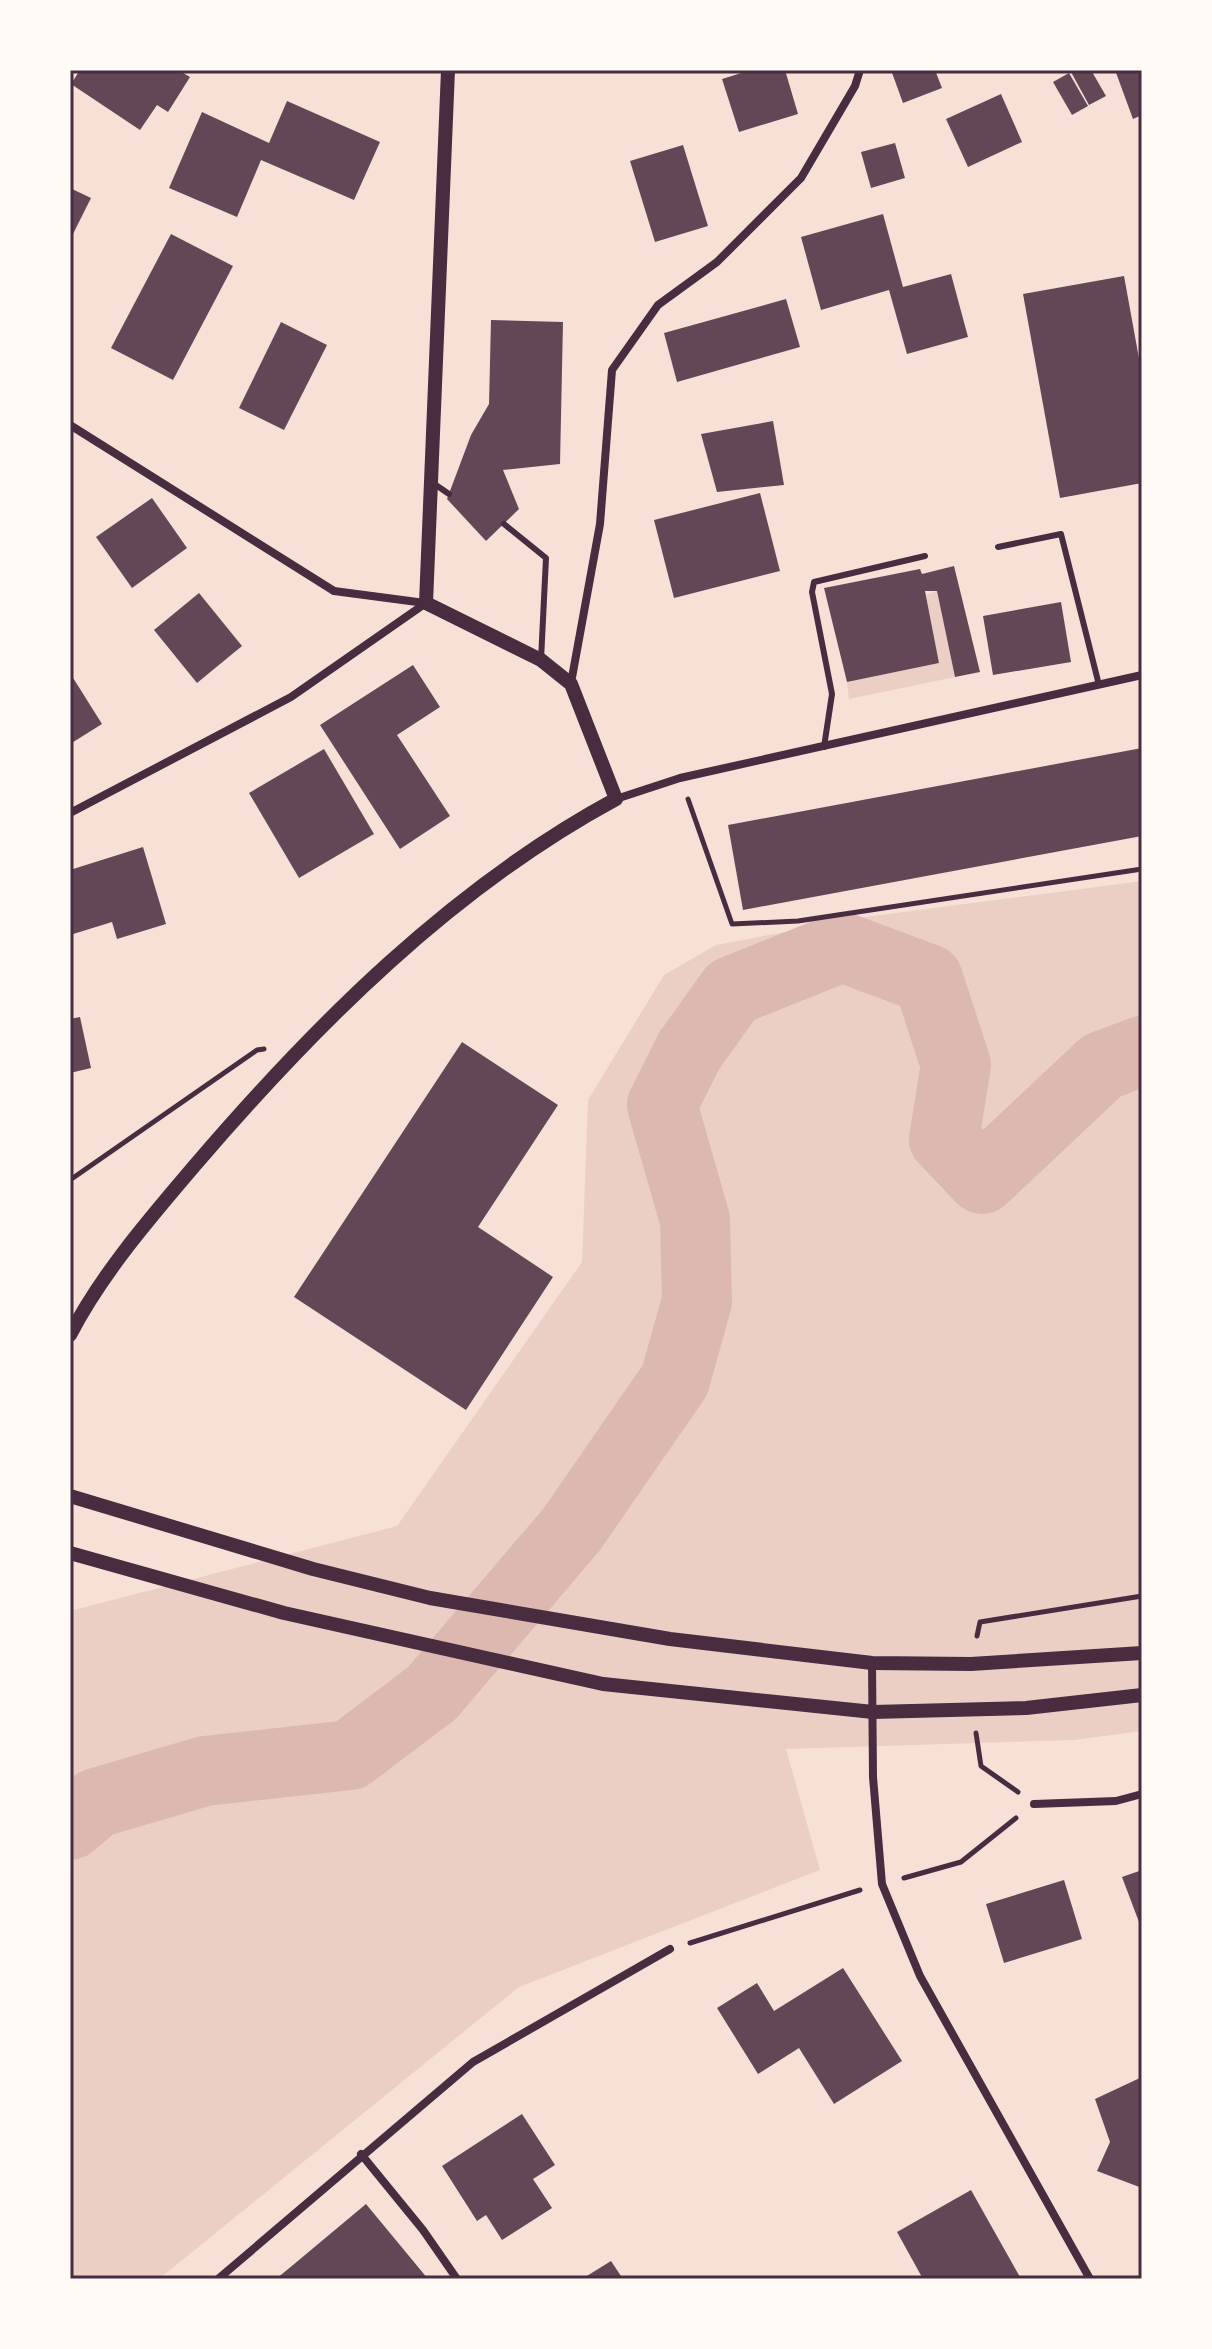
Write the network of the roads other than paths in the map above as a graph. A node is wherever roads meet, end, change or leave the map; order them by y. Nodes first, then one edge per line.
1 (448, 70) edge
2 (860, 70) edge
3 (70, 425) edge
4 (433, 483) junction
5 (449, 494) dead end
6 (504, 524) dead end
7 (998, 547) dead end
8 (925, 556) dead end
9 (426, 603) junction
10 (541, 660) junction
11 (1142, 675) edge
12 (571, 684) junction
13 (1099, 685) junction
14 (824, 747) junction
15 (616, 799) junction
16 (70, 813) edge
17 (70, 1335) edge
18 (70, 1496) edge
19 (70, 1553) edge
20 (1142, 1653) edge
21 (872, 1663) junction
22 (1142, 1695) edge
23 (873, 1712) junction
24 (1142, 1794) edge
25 (1034, 1804) road end
26 (670, 1949) road end
27 (361, 2154) junction
28 (218, 2279) edge
29 (457, 2279) edge
30 (1090, 2279) edge

1 - 4 street
2 - 12 street
3 - 9 street
4 - 5 lane
4 - 9 street
6 - 10 lane
7 - 13 lane
8 - 14 lane
9 - 10 street
9 - 16 street
10 - 12 street
11 - 13 street
12 - 15 street
13 - 14 street
14 - 15 street
15 - 17 street
18 - 21 street
19 - 23 street
20 - 21 street
21 - 23 street
22 - 23 street
23 - 30 street
24 - 25 street
26 - 27 street
27 - 28 street
27 - 29 street

